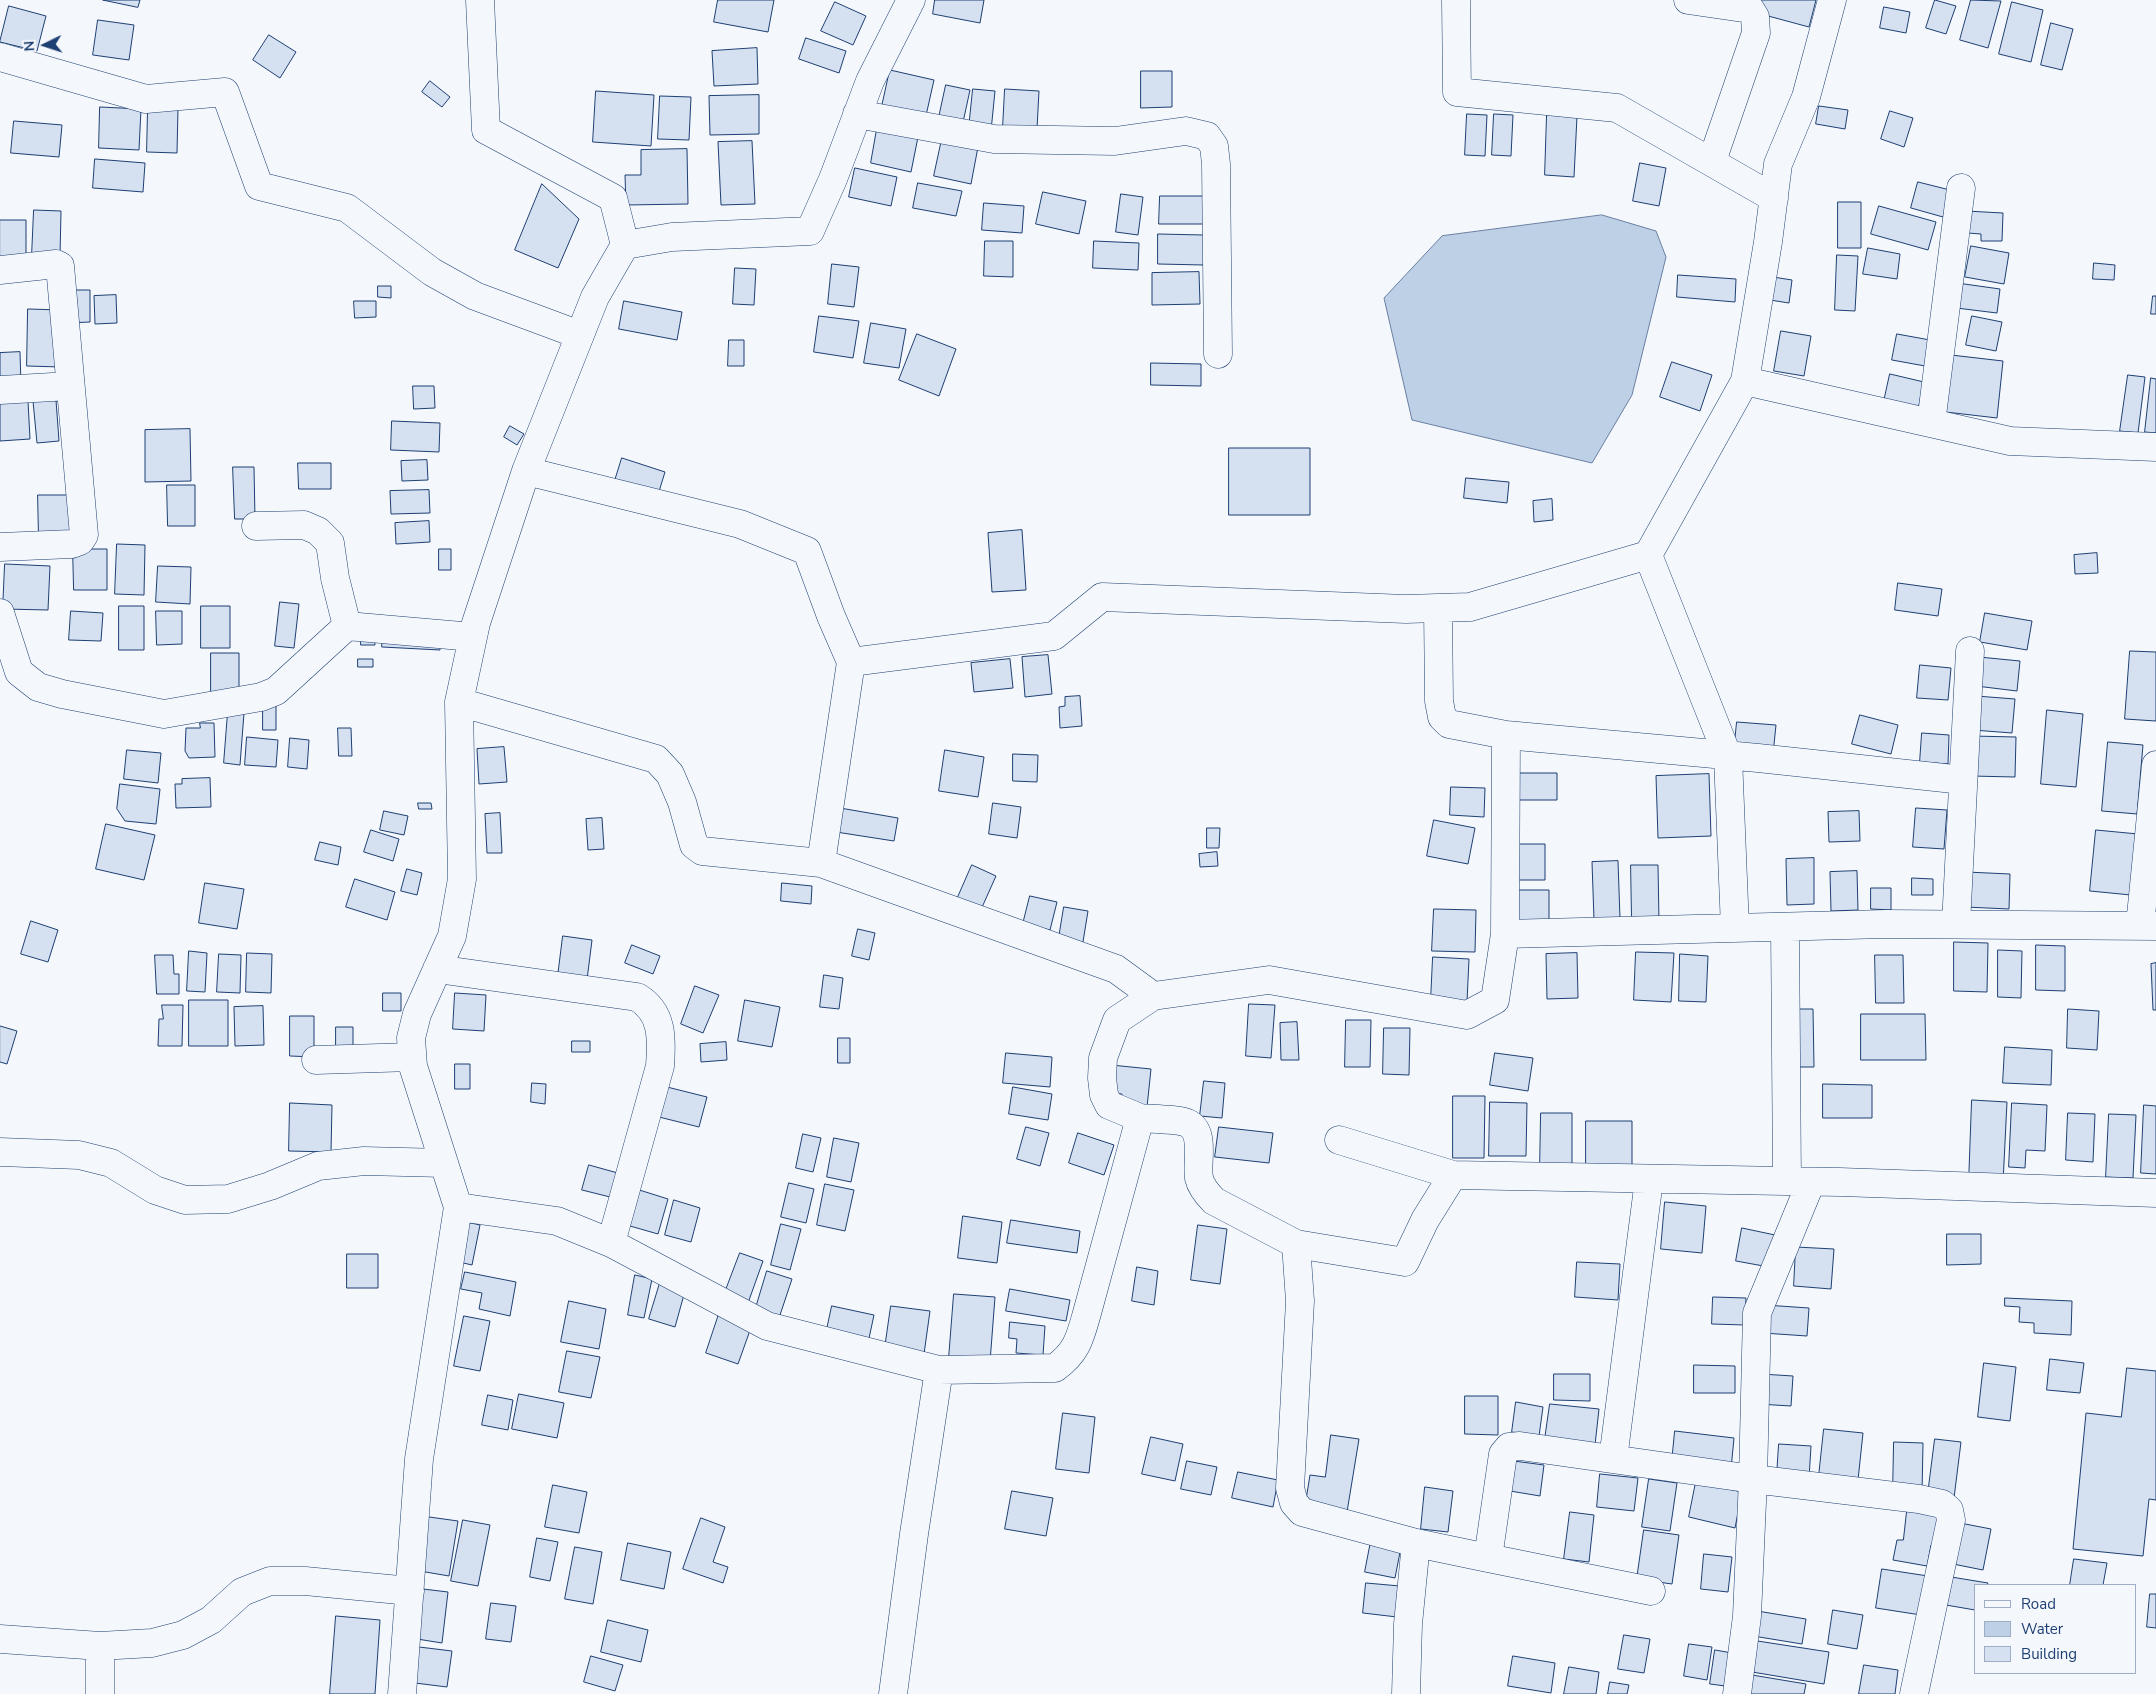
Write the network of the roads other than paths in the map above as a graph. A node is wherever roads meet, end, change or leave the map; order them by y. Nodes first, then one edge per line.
1 (480, 0) edge
2 (911, 0) edge
3 (1456, 0) edge
4 (1688, 0) edge
5 (1832, 0) edge
6 (0, 57) edge
7 (857, 114) junction
8 (1712, 161) junction
9 (1960, 188) dead end
10 (1774, 198) junction
11 (625, 245) junction
12 (0, 270) edge
13 (580, 335) junction
14 (1218, 354) dead end
15 (1745, 381) junction
16 (70, 386) junction
17 (0, 390) edge
18 (1930, 423) junction
19 (2156, 447) edge
20 (526, 471) junction
21 (256, 526) dead end
22 (0, 548) edge
23 (1648, 555) junction
24 (1438, 608) junction
25 (0, 612) edge
26 (347, 626) junction
27 (473, 637) junction
28 (1970, 652) dead end
29 (851, 662) junction
30 (459, 702) junction
31 (1506, 735) junction
32 (1728, 757) junction
33 (2156, 765) edge
34 (1963, 780) junction
35 (821, 863) junction
36 (1956, 924) junction
37 (2148, 926) edge
38 (1785, 927) junction
39 (1735, 928) junction
40 (1505, 934) junction
41 (437, 969) junction
42 (1153, 996) junction
43 (412, 1057) junction
44 (316, 1060) dead end
45 (1140, 1118) junction
46 (1339, 1140) dead end
47 (0, 1152) edge
48 (444, 1163) junction
49 (1453, 1176) junction
50 (1649, 1180) junction
51 (1799, 1182) junction
52 (2156, 1193) edge
53 (458, 1207) junction
54 (611, 1243) junction
55 (1296, 1244) junction
56 (939, 1370) junction
57 (1613, 1459) junction
58 (1753, 1479) junction
59 (1416, 1543) junction
60 (1488, 1558) junction
61 (410, 1590) junction
62 (1651, 1591) dead end
63 (0, 1639) edge
64 (100, 1646) junction
65 (100, 1694) edge
66 (402, 1694) edge
67 (893, 1694) edge
68 (1406, 1694) edge
69 (1737, 1694) edge
70 (1914, 1694) edge

1 - 11 street
2 - 7 street
3 - 8 street
4 - 8 street
5 - 10 street
6 - 13 street
7 - 11 street
7 - 14 street
8 - 10 street
9 - 18 street
10 - 15 street
11 - 13 street
12 - 16 street
13 - 20 street
15 - 18 street
15 - 23 street
16 - 17 street
16 - 22 street
18 - 19 street
20 - 27 street
20 - 29 street
21 - 26 street
23 - 24 street
23 - 32 street
24 - 29 street
24 - 31 street
25 - 26 street
26 - 27 street
27 - 30 street
28 - 34 street
29 - 35 street
30 - 35 street
30 - 41 street
31 - 32 street
31 - 40 street
32 - 34 street
32 - 39 street
33 - 37 street
34 - 36 street
35 - 42 street
36 - 37 street
36 - 38 street
38 - 39 street
38 - 51 street
39 - 40 street
40 - 42 street
41 - 43 street
41 - 54 street
42 - 45 street
43 - 44 street
43 - 48 street
45 - 55 street
45 - 56 street
46 - 49 street
47 - 48 street
48 - 53 street
49 - 50 street
49 - 55 street
50 - 51 street
50 - 57 street
51 - 52 street
51 - 58 street
53 - 54 street
53 - 61 street
54 - 56 street
55 - 59 street
56 - 67 street
57 - 58 street
57 - 60 street
58 - 69 street
58 - 70 street
59 - 60 street
59 - 68 street
60 - 62 street
61 - 64 street
61 - 66 street
63 - 64 street
64 - 65 street

